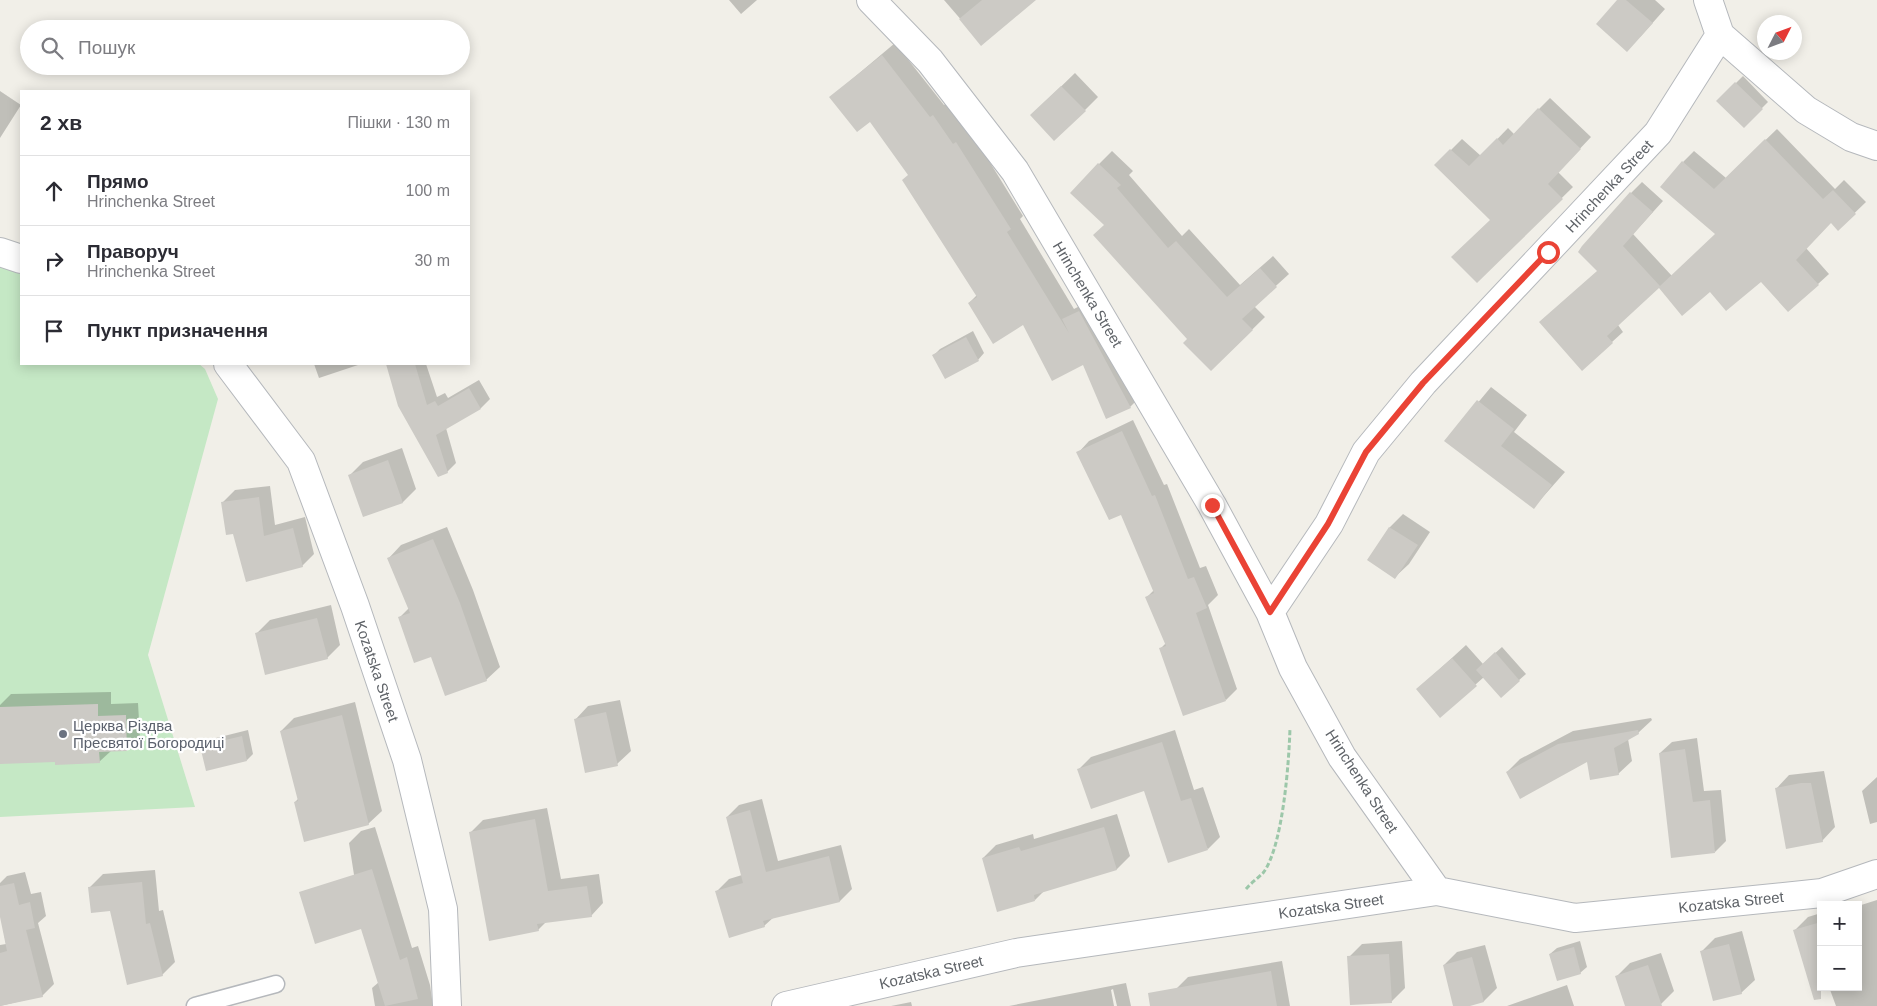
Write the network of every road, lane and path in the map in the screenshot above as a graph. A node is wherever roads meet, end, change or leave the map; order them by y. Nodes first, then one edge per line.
1 (871, 0) edge
2 (1708, 0) edge
3 (1720, 35) junction
4 (1877, 146) edge
5 (0, 252) edge
6 (20, 259) edge
7 (229, 365) edge
8 (1270, 612) junction
9 (1291, 718) dead end
10 (1877, 874) edge
11 (1243, 891) dead end
12 (1437, 891) junction
13 (276, 984) dead end
14 (195, 1006) edge
15 (447, 1006) edge
16 (786, 1006) edge

1 - 8 street, Hrinchenka Street
2 - 3 street
3 - 4 street
3 - 8 street, Hrinchenka Street
5 - 6 street
7 - 15 street, Kozatska Street
8 - 12 street, Hrinchenka Street
9 - 11 path
10 - 12 street, Kozatska Street
12 - 16 street, Kozatska Street
13 - 14 lane

